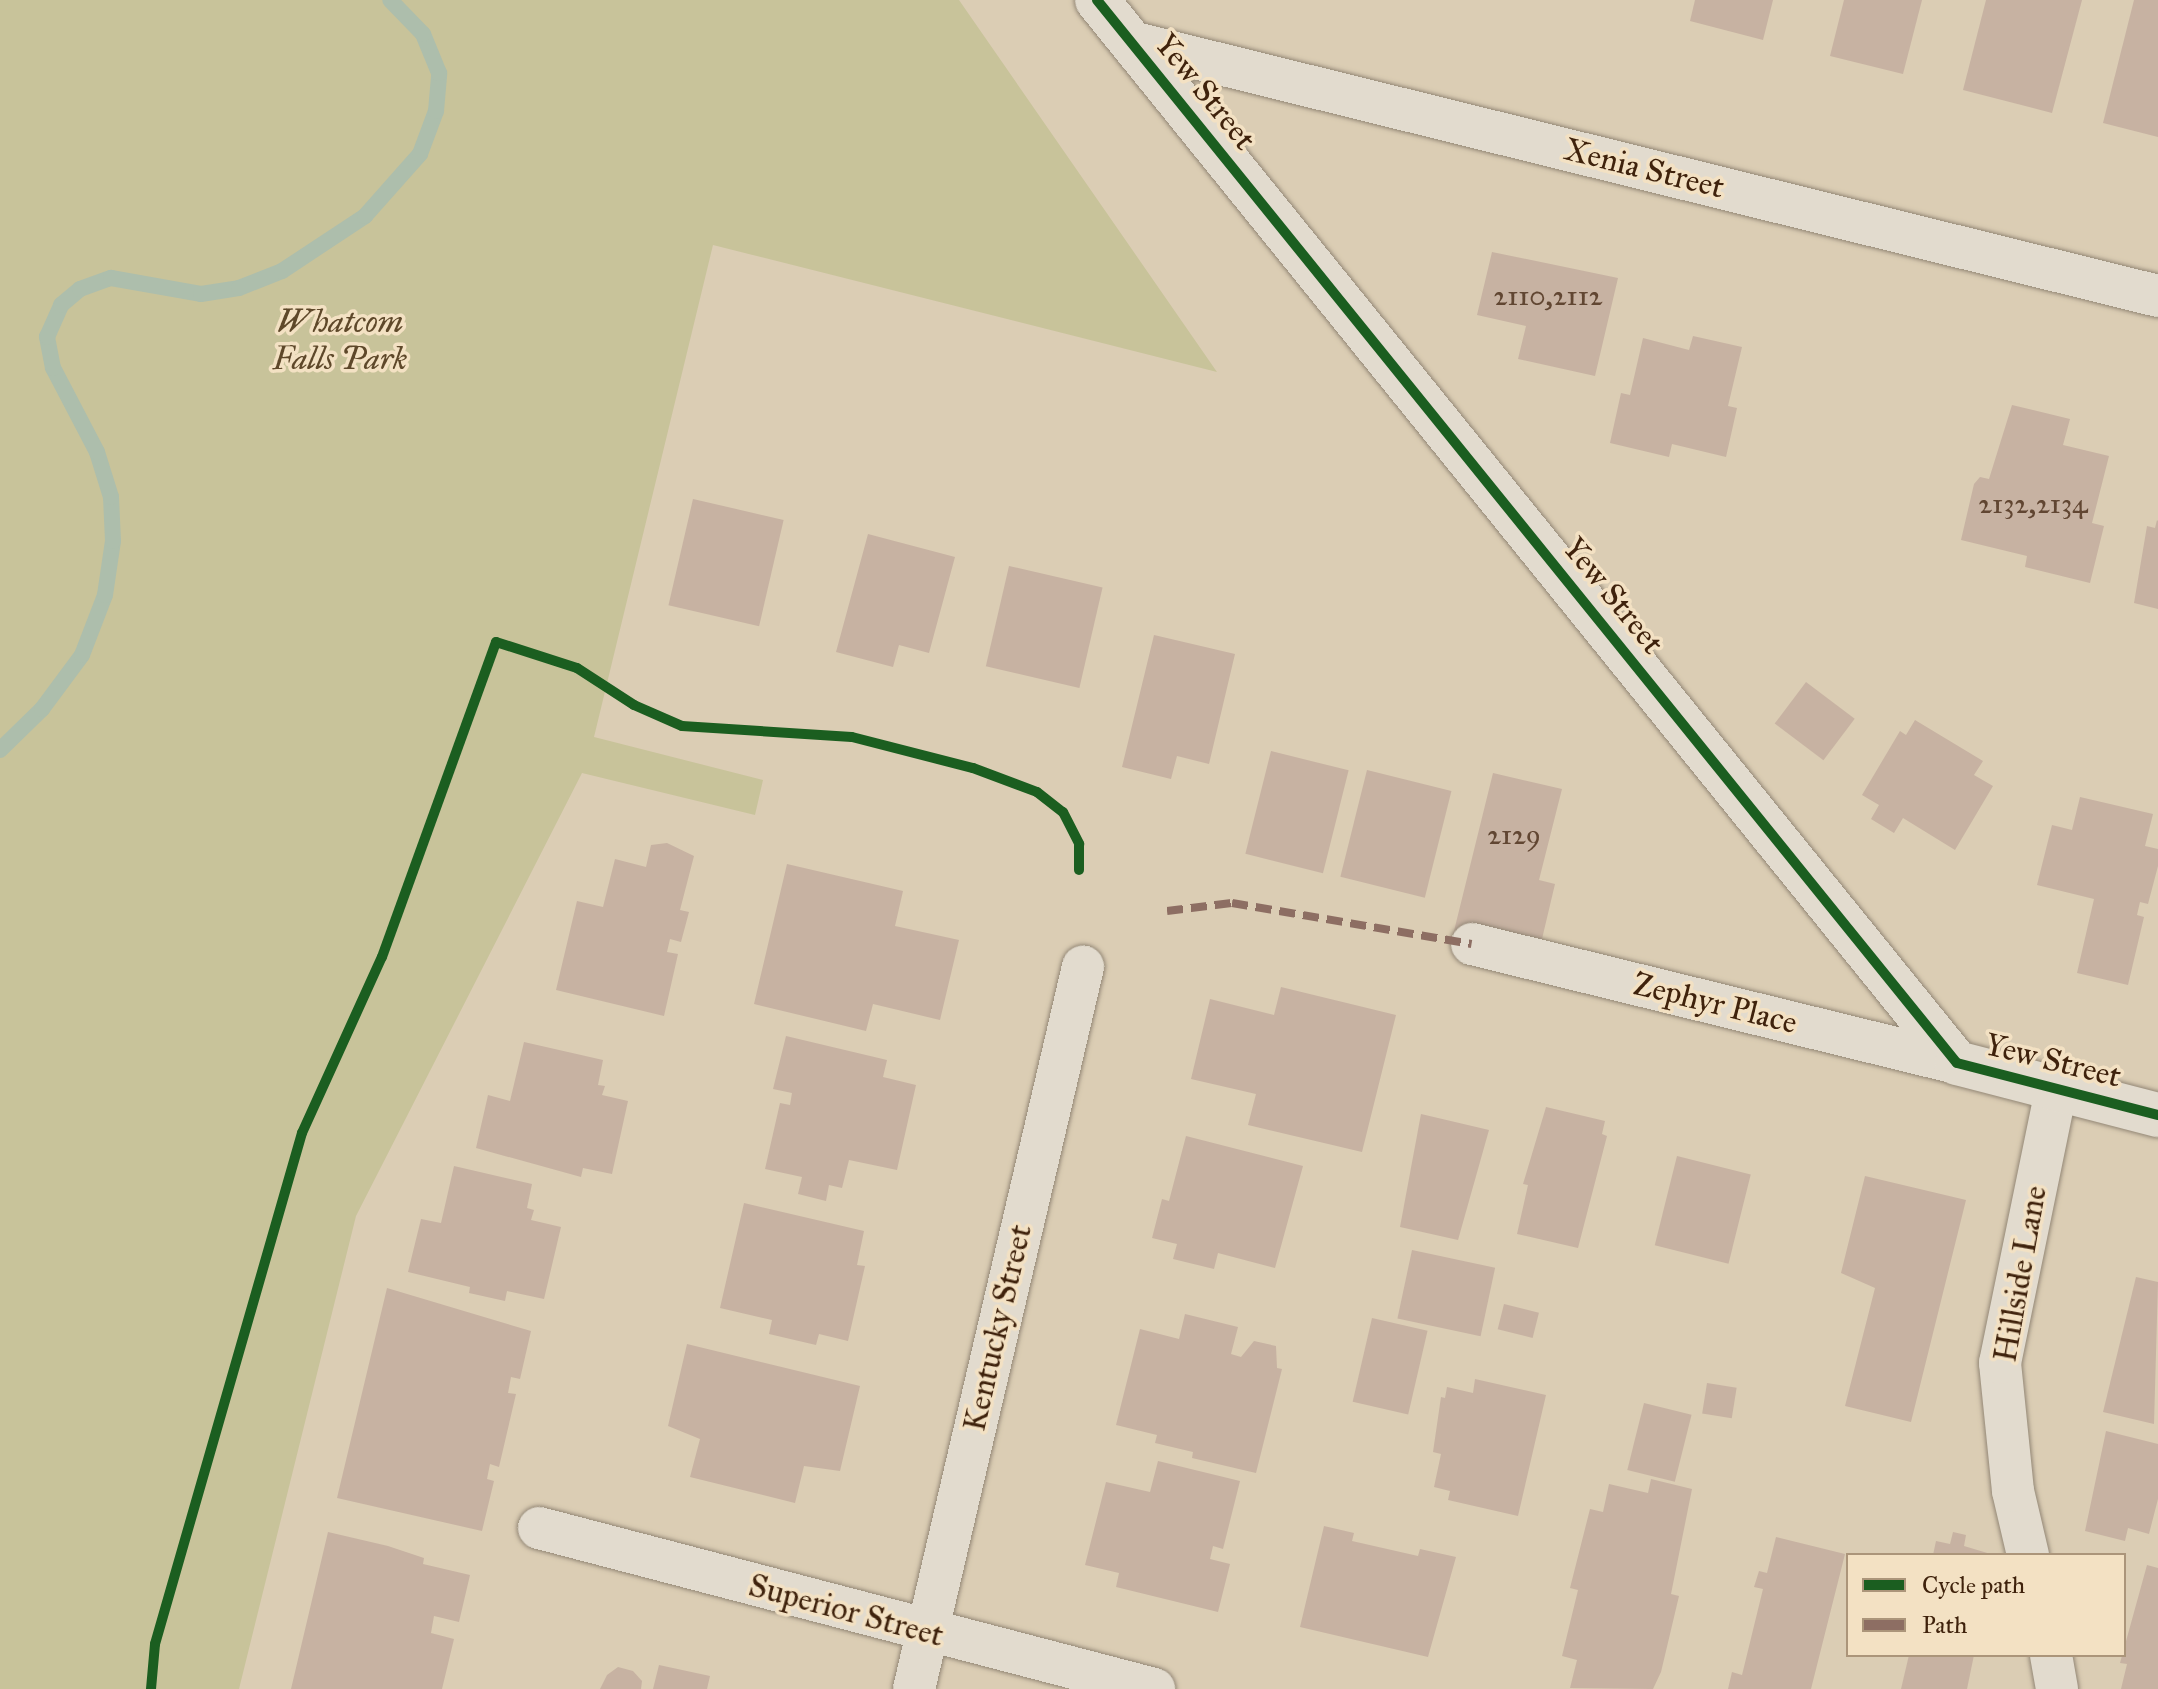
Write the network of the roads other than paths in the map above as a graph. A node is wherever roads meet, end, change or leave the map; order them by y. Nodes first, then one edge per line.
1 (1097, 0) edge
2 (1131, 42) junction
3 (2158, 296) edge
4 (1472, 944) dead end
5 (1083, 967) dead end
6 (1957, 1063) junction
7 (2056, 1089) junction
8 (2158, 1115) edge
9 (539, 1528) dead end
10 (2028, 1553) edge
11 (927, 1633) junction
12 (2051, 1657) edge
13 (914, 1689) edge
14 (1154, 1689) edge
15 (2057, 1689) edge

1 - 2 street, Yew Street
2 - 3 street, Xenia Street
2 - 6 street, Yew Street
4 - 6 street, Zephyr Place
5 - 11 street, Kentucky Street
6 - 7 street, Yew Street
7 - 8 street, Yew Street
7 - 10 street, Hillside Lane
9 - 11 street, Superior Street
11 - 13 street, Kentucky Street
11 - 14 street, Superior Street
12 - 15 street

